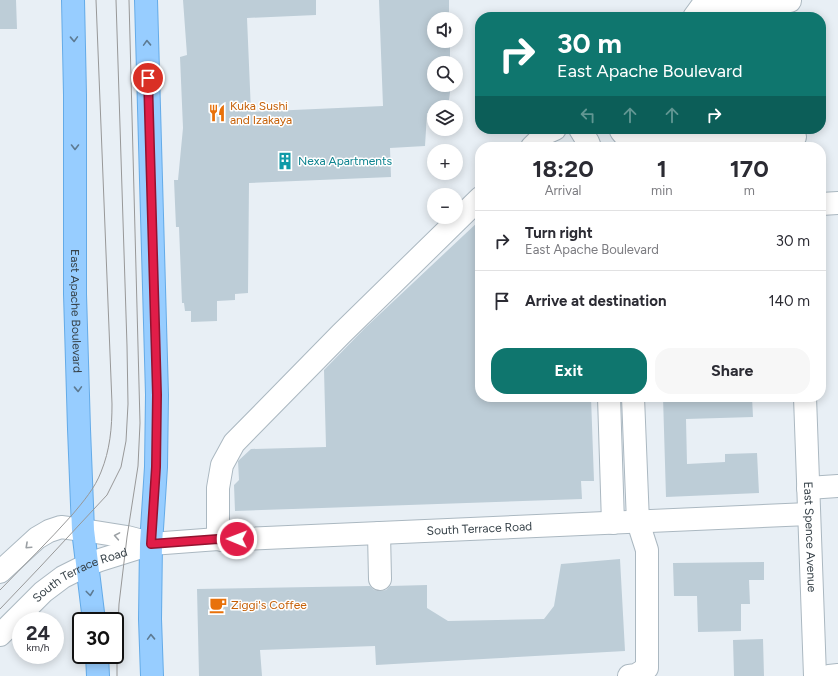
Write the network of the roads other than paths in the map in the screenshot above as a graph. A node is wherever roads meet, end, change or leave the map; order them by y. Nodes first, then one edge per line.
1 (72, 0) edge
2 (146, 0) edge
3 (790, 6) edge
4 (698, 12) edge
5 (545, 134) edge
6 (624, 134) edge
7 (795, 138) edge
8 (537, 142) edge
9 (630, 142) edge
10 (664, 142) edge
11 (475, 203) edge
12 (838, 203) edge
13 (826, 204) edge
14 (609, 402) edge
15 (633, 402) edge
16 (805, 402) edge
17 (838, 486) edge
18 (808, 488) junction
19 (809, 514) junction
20 (638, 522) junction
21 (613, 523) junction
22 (83, 530) junction
23 (379, 533) junction
24 (218, 539) junction
25 (151, 544) junction
26 (86, 565) junction
27 (0, 572) edge
28 (380, 579) dead end
29 (93, 612) edge
30 (0, 635) edge
31 (97, 664) edge
32 (98, 676) edge
33 (152, 676) edge
34 (629, 676) edge
35 (816, 676) edge
36 (829, 676) edge
37 (838, 676) edge

1 -> 22 main road, East Apache Boulevard
25 -> 2 main road
3 - 4 street
5 - 8 street
6 - 9 street
7 - 10 street
11 - 24 street
12 - 13 street
14 - 21 street
15 - 20 street
16 - 18 street, East Spence Avenue
17 - 18 street
18 - 19 street, East Spence Avenue
19 - 20 street, South Terrace Road
19 - 35 street, East Spence Avenue
20 - 21 street, South Terrace Road
20 - 34 street
21 - 23 street, South Terrace Road
25 -> 22 street, South Terrace Road
22 - 26 main road, East Apache Boulevard
22 -> 27 street, South Terrace Road
23 - 24 street, South Terrace Road
23 - 28 street
24 - 25 street, South Terrace Road
25 - 26 street, South Terrace Road
33 -> 25 main road
26 -> 29 main road, East Apache Boulevard
26 - 30 street, South Terrace Road
31 - 32 main road
36 - 37 street

